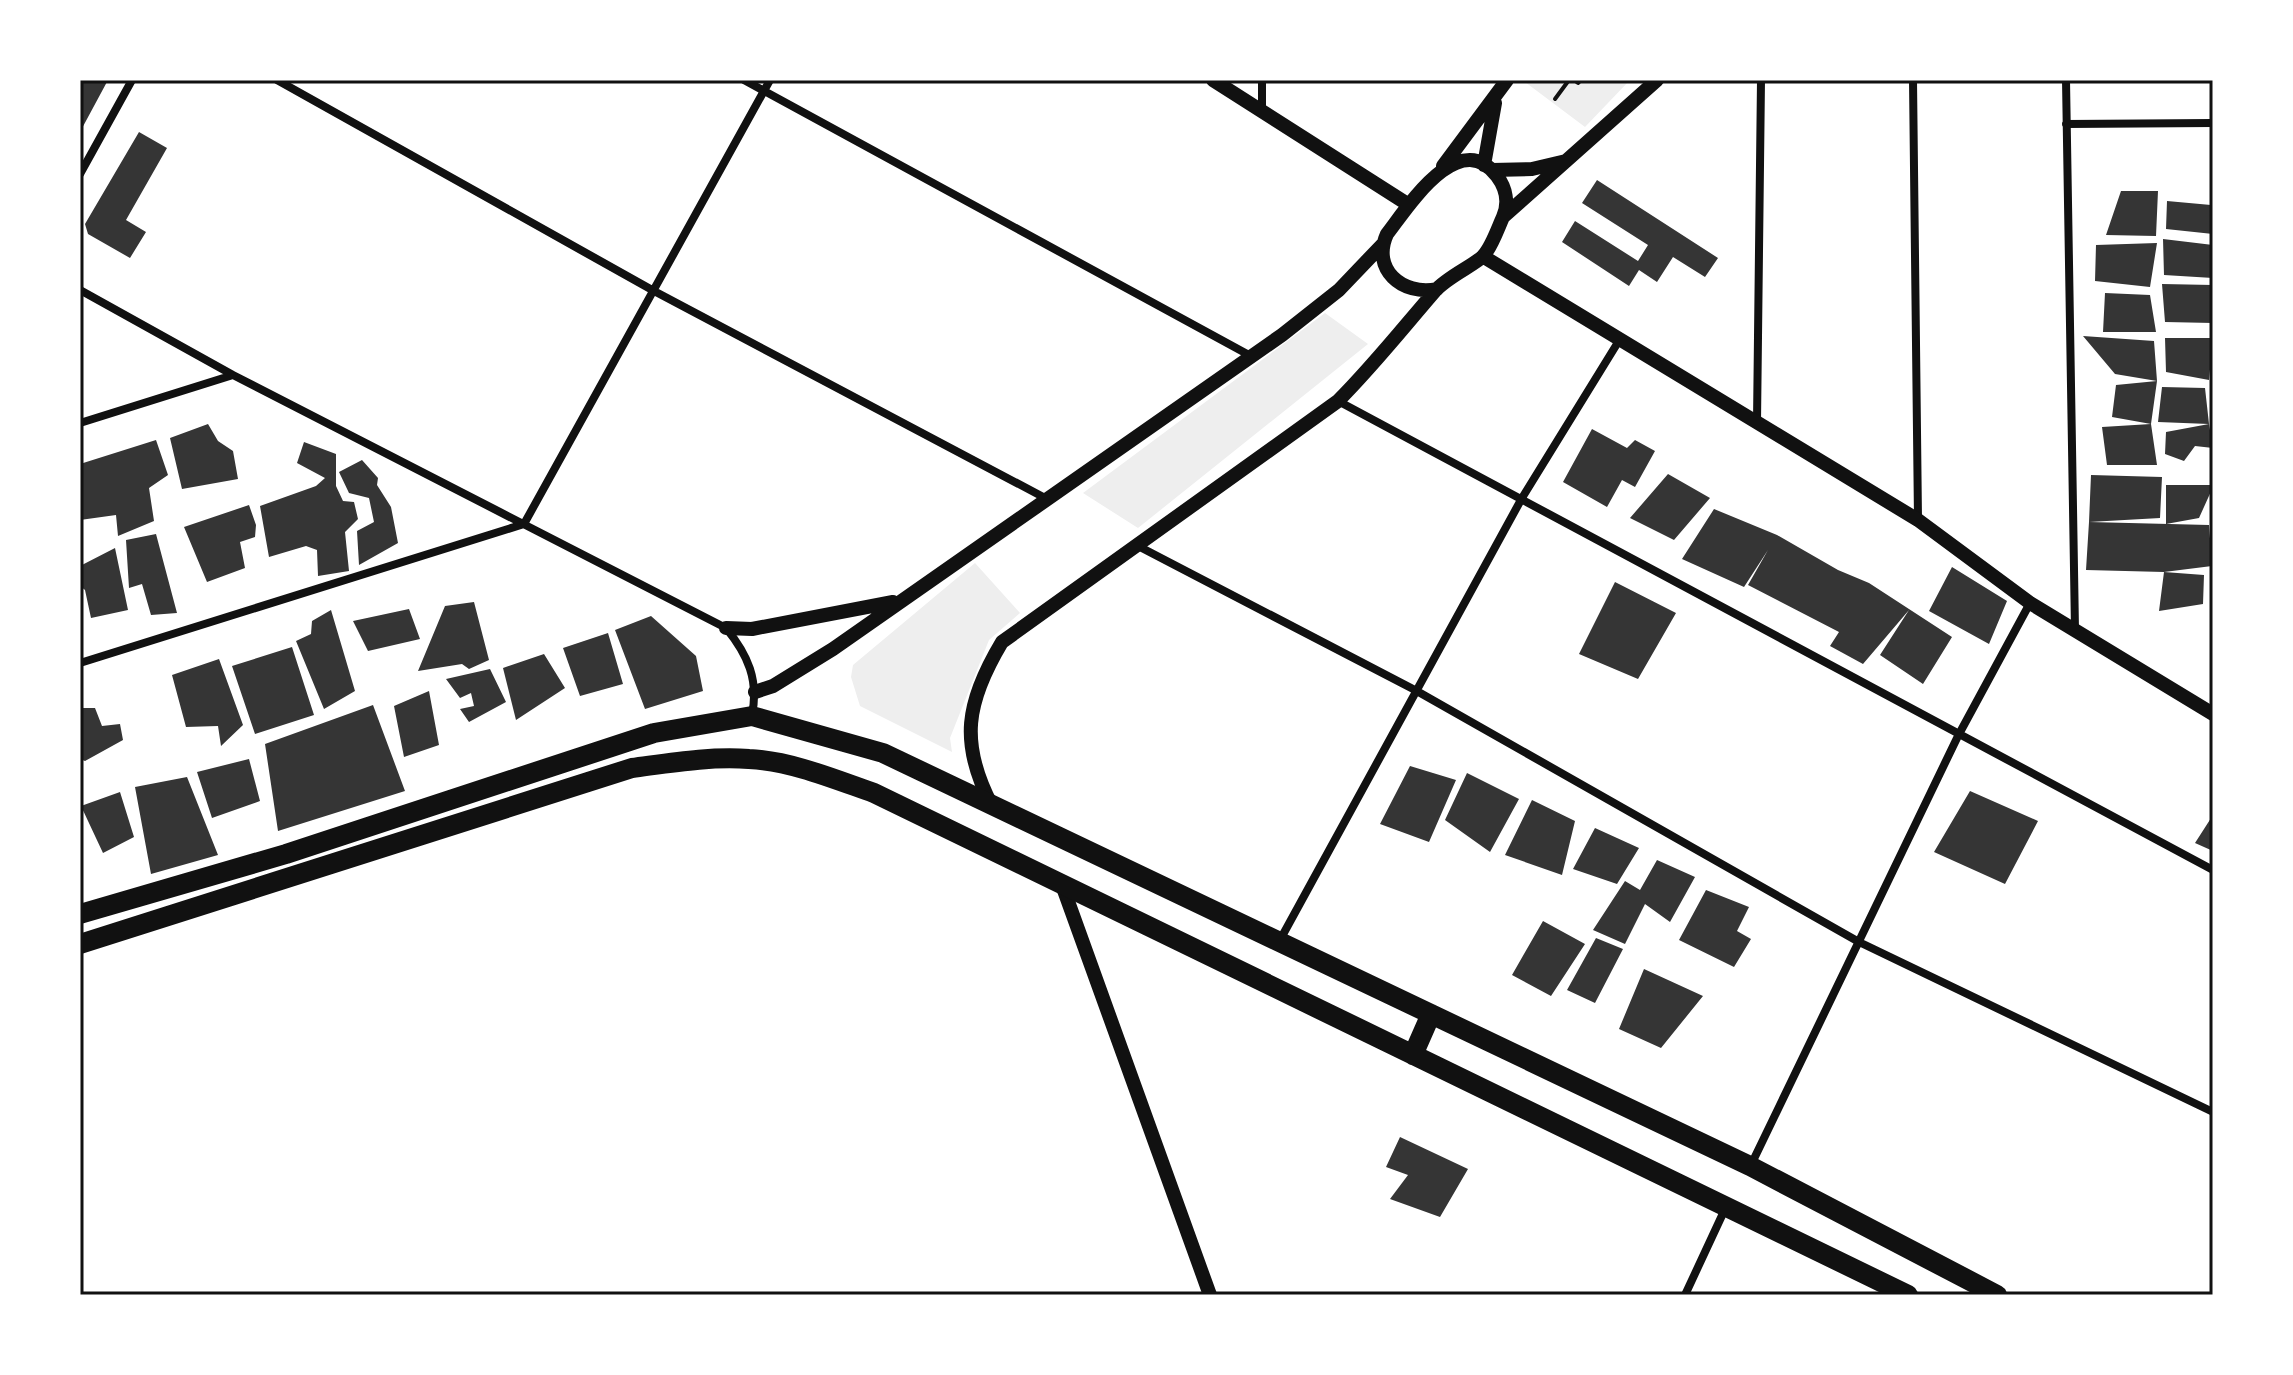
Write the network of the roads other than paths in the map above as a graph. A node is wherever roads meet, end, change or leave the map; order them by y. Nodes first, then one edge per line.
1 (132, 80) edge
2 (277, 80) edge
3 (744, 80) edge
4 (770, 80) edge
5 (1213, 80) edge
6 (1262, 80) edge
7 (1507, 80) edge
8 (1657, 80) edge
9 (1761, 80) edge
10 (1913, 80) edge
11 (2066, 80) edge
12 (764, 91) junction
13 (1497, 95) junction
14 (1262, 111) junction
15 (2213, 123) edge
16 (2066, 124) junction
17 (1570, 160) junction
18 (1488, 168) junction
19 (1441, 170) junction
20 (80, 174) edge
21 (1409, 205) junction
22 (1503, 218) junction
23 (1382, 245) junction
24 (1484, 257) junction
25 (1437, 289) junction
26 (80, 290) edge
27 (654, 291) junction
28 (1621, 338) junction
29 (1249, 355) junction
30 (233, 375) junction
31 (1338, 401) junction
32 (1757, 422) junction
33 (80, 423) edge
34 (1522, 498) junction
35 (1047, 499) junction
36 (1918, 520) junction
37 (524, 524) junction
38 (1138, 546) junction
39 (897, 601) junction
40 (2030, 603) junction
41 (726, 628) junction
42 (2075, 631) junction
43 (80, 663) edge
44 (1415, 690) junction
45 (755, 692) junction
46 (2213, 714) edge
47 (752, 716) junction
48 (1958, 736) junction
49 (992, 807) junction
50 (2213, 870) edge
51 (1061, 882) junction
52 (80, 914) edge
53 (1280, 940) junction
54 (1859, 942) junction
55 (80, 944) edge
56 (1431, 1014) junction
57 (1413, 1055) junction
58 (2213, 1112) edge
59 (1750, 1166) junction
60 (1726, 1207) junction
61 (1210, 1295) edge
62 (1685, 1295) edge
63 (1908, 1295) edge
64 (1997, 1295) edge

1 - 20 street
2 - 27 street
3 - 12 street
4 - 12 street
5 - 14 street
6 - 14 street
7 - 13 street
8 - 17 street
9 - 32 street
10 - 36 street
11 - 16 street
12 - 27 street
12 - 29 street
13 - 18 street
13 - 19 street
14 - 21 street
15 - 16 street
16 - 42 street
17 - 18 street
17 - 22 street
18 - 19 street
18 - 22 street
19 - 21 street
21 - 23 street
22 - 24 street
23 - 25 street
23 - 29 street
24 - 25 street
24 - 28 street
25 - 31 street
26 - 30 street
27 - 35 street
27 - 37 street
28 - 32 street
28 - 34 street
29 - 35 street
30 - 33 street
30 - 37 street
31 - 34 street
31 - 38 street
32 - 36 street
34 - 44 street
34 - 48 street
35 - 39 street
36 - 40 street
37 - 41 street
37 - 43 street
38 - 44 street
38 - 49 street
39 - 41 street
39 - 45 street
40 - 42 street
40 - 48 street
41 - 45 street
42 - 46 street
44 - 53 street
44 - 54 street
45 - 47 street
47 - 49 main road
47 - 52 main road
48 - 50 street
48 - 54 street
49 - 53 main road
51 - 55 main road
51 - 57 main road
51 - 61 street
53 - 56 main road
54 - 58 street
54 - 59 street
56 - 57 main road
56 - 59 main road
57 - 60 main road
59 - 64 main road
60 - 62 street
60 - 63 main road

